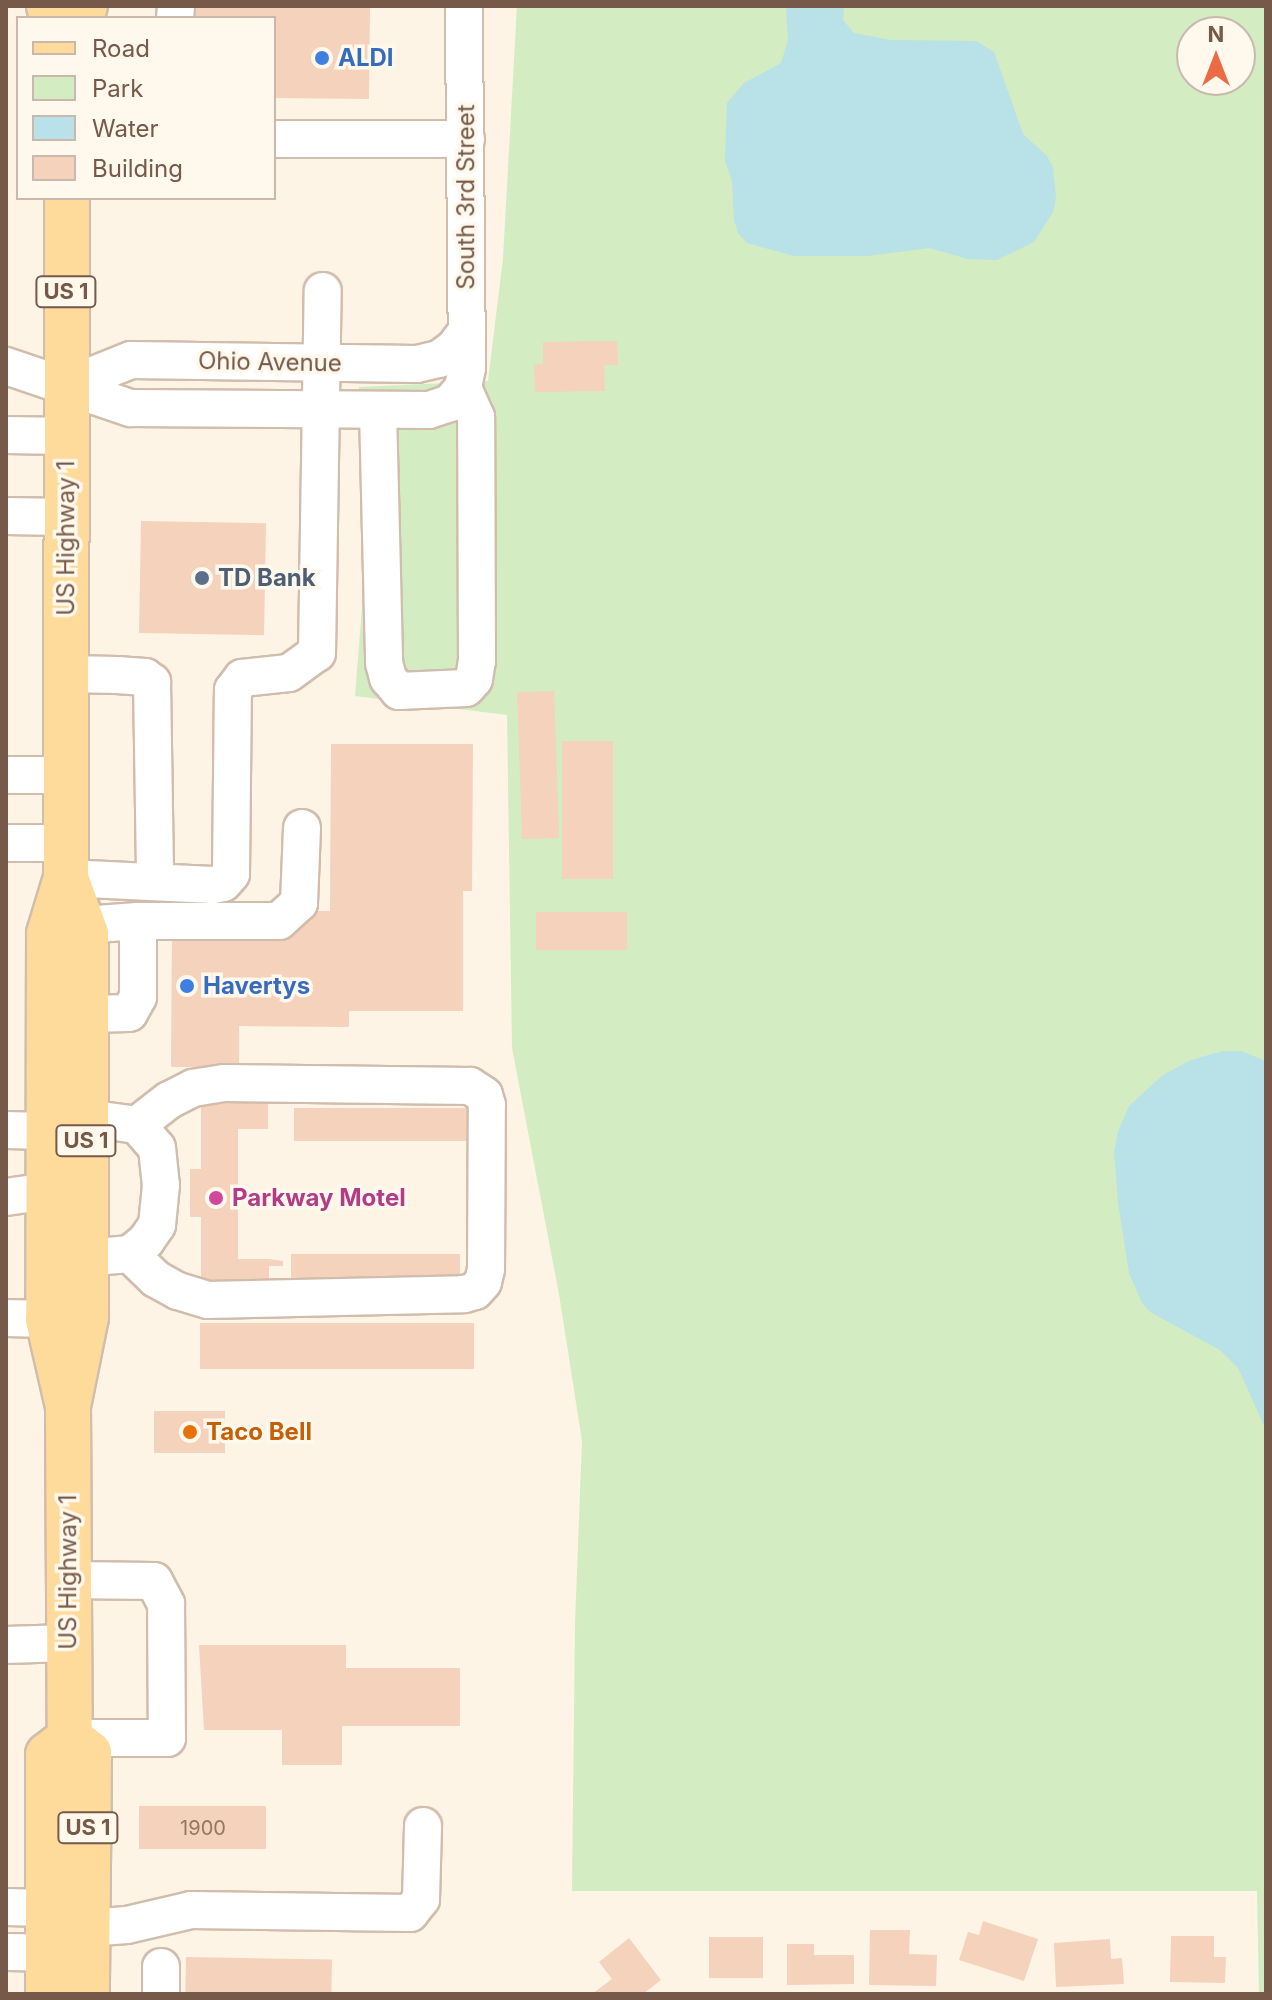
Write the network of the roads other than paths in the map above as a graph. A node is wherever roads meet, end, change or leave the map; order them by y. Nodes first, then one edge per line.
1 (464, 6) edge
2 (276, 139) edge
3 (466, 139) junction
4 (67, 200) edge
5 (323, 291) dead end
6 (467, 331) junction
7 (322, 363) junction
8 (6, 366) edge
9 (66, 386) junction
10 (463, 388) junction
11 (322, 410) junction
12 (378, 411) junction
13 (6, 435) edge
14 (66, 436) junction
15 (6, 516) edge
16 (66, 517) junction
17 (66, 674) junction
18 (6, 775) edge
19 (66, 775) junction
20 (302, 828) dead end
21 (6, 843) edge
22 (66, 861) junction
23 (155, 882) junction
24 (138, 921) junction
25 (83, 925) junction
26 (86, 1014) junction
27 (137, 1125) junction
28 (47, 1126) edge
29 (48, 1191) junction
30 (6, 1197) edge
31 (130, 1254) junction
32 (86, 1258) junction
33 (27, 1318) edge
34 (68, 1406) junction
35 (68, 1580) junction
36 (68, 1643) junction
37 (6, 1645) edge
38 (70, 1738) junction
39 (423, 1826) dead end
40 (27, 1908) edge
41 (61, 1962) edge

1 - 3 street, South 3rd Street
2 - 3 street
3 - 6 street, South 3rd Street
4 - 9 main road, US Highway 1 / US 1
5 - 7 street
6 - 7 street, Ohio Avenue
6 - 10 street, South 3rd Street
7 - 9 street, Ohio Avenue
7 - 11 street
8 - 9 street, Ohio Avenue
9 - 11 street, Ohio Avenue
9 - 14 main road, US Highway 1 / US 1
10 - 12 street, Ohio Avenue
10 - 12 street
11 - 12 street, Ohio Avenue
11 - 23 street
13 - 14 street
14 - 16 main road, US Highway 1 / US 1
15 - 16 street
16 - 17 main road, US Highway 1 / US 1
17 - 19 main road, US Highway 1 / US 1
17 - 23 street
18 - 19 street
19 - 22 main road, US Highway 1 / US 1
20 - 24 street
21 - 22 street
22 - 23 street
22 - 25 main road, US Highway 1 / US 1
22 - 28 main road, US Highway 1 / US 1
24 - 25 street
24 - 26 street
25 - 26 main road, US Highway 1 / US 1
26 - 28 main road, US Highway 1 / US 1
27 - 28 street
27 - 31 street
27 - 31 street
28 - 29 main road, US Highway 1 / US 1
28 - 32 main road, US Highway 1 / US 1
29 - 30 street
29 - 33 main road, US Highway 1 / US 1
31 - 32 street
32 - 34 main road, US Highway 1 / US 1
33 - 34 main road, US Highway 1 / US 1
34 - 35 main road, US Highway 1 / US 1
35 - 36 main road, US Highway 1 / US 1
35 - 38 street
36 - 37 street
36 - 38 main road, US Highway 1 / US 1
38 - 40 main road, US 1
38 - 41 main road, US 1
39 - 41 street
40 - 41 main road, US 1

